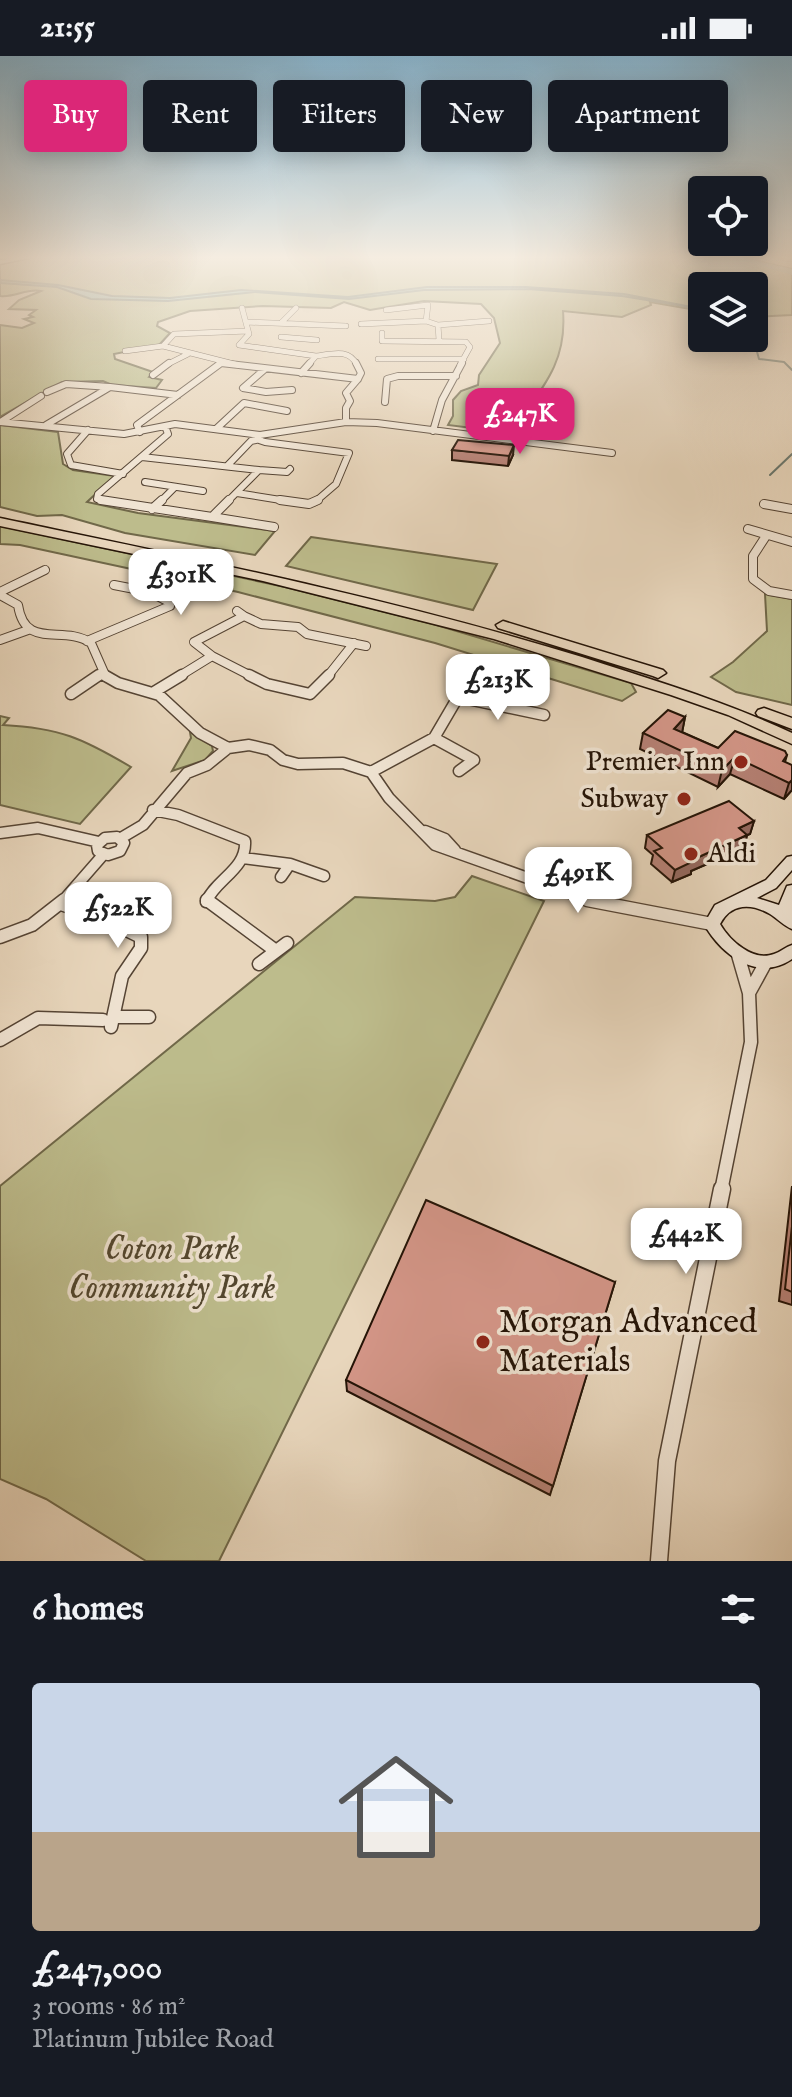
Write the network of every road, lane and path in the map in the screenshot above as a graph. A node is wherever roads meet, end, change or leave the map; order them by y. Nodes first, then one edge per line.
1 (438, 328) edge
2 (248, 331) joint
3 (382, 333) dead end
4 (281, 337) dead end
5 (292, 338) junction
6 (317, 340) dead end
7 (439, 340) junction
8 (163, 346) junction
9 (125, 351) dead end
10 (276, 352) junction
11 (188, 354) junction
12 (316, 356) junction
13 (378, 359) dead end
14 (464, 359) junction
15 (221, 363) junction
16 (265, 369) junction
17 (301, 373) junction
18 (153, 375) dead end
19 (456, 376) junction
20 (358, 379) junction
21 (110, 387) junction
22 (292, 390) dead end
23 (178, 395) junction
24 (385, 402) dead end
25 (0, 422) edge
26 (346, 422) junction
27 (46, 425) junction
28 (165, 426) junction
29 (302, 428) junction
30 (216, 429) junction
31 (88, 430) junction
32 (433, 431) junction
33 (140, 432) junction
34 (260, 437) junction
35 (612, 453) dead end
36 (142, 457) junction
37 (228, 465) junction
38 (290, 469) dead end
39 (259, 470) junction
40 (123, 474) junction
41 (145, 482) dead end
42 (175, 487) junction
43 (203, 491) dead end
44 (237, 493) junction
45 (764, 504) dead end
46 (152, 509) junction
47 (792, 509) edge
48 (0, 515) edge
49 (212, 517) junction
50 (0, 522) edge
51 (274, 527) dead end
52 (748, 529) dead end
53 (766, 536) junction
54 (792, 542) edge
55 (45, 570) dead end
56 (114, 585) dead end
57 (1, 595) edge
58 (792, 595) edge
59 (28, 630) junction
60 (0, 640) edge
61 (87, 641) junction
62 (354, 643) junction
63 (366, 646) dead end
64 (212, 656) junction
65 (102, 673) junction
66 (679, 686) junction
67 (154, 692) junction
68 (71, 694) dead end
69 (544, 715) dead end
70 (792, 724) edge
71 (434, 738) junction
72 (792, 739) edge
73 (228, 748) junction
74 (459, 771) dead end
75 (371, 772) junction
76 (153, 810) junction
77 (0, 833) edge
78 (121, 838) junction
79 (99, 842) junction
80 (103, 855) junction
81 (243, 858) junction
82 (792, 861) edge
83 (290, 864) junction
84 (324, 876) dead end
85 (281, 877) dead end
86 (792, 890) edge
87 (738, 902) junction
88 (61, 904) junction
89 (788, 918) edge
90 (712, 924) junction
91 (0, 937) edge
92 (287, 943) dead end
93 (276, 951) junction
94 (791, 953) edge
95 (738, 955) junction
96 (766, 962) junction
97 (259, 964) dead end
98 (749, 993) junction
99 (149, 1017) dead end
100 (110, 1021) junction
101 (0, 1040) edge
102 (659, 1561) edge

1 - 7 street
2 - 8 street
2 - 10 street
3 - 7 street
4 - 5 street
5 - 6 street
5 - 10 street
7 - 14 street
8 - 9 street
8 - 11 street
10 - 12 street
11 - 15 street
11 - 18 street
12 - 17 street
12 - 20 street
13 - 14 street
14 - 19 street
15 - 16 street
15 - 23 street
16 - 17 street
16 - 22 street
17 - 20 street
19 - 24 street
19 - 32 street
20 - 26 street
21 - 23 street
21 - 25 street
21 - 27 street
23 - 33 street
25 - 27 street
26 - 29 street
26 - 32 street
27 - 31 street
28 - 30 street
28 - 33 street
28 - 36 street
29 - 30 street
29 - 34 street
30 - 34 street
31 - 33 street
31 - 40 street
32 - 35 street
34 - 37 street
34 - 44 street
36 - 37 street
36 - 40 street
37 - 39 street
38 - 39 street
39 - 44 street
40 - 46 street
41 - 42 street
42 - 43 street
42 - 46 street
44 - 49 street
45 - 47 street
46 - 49 street
48 - 66 highway
49 - 51 street
50 - 66 highway
52 - 53 street
53 - 54 street
53 - 58 street
55 - 57 street
56 - 61 street
57 - 59 street
59 - 60 street
59 - 61 street
61 - 65 street
62 - 63 street
62 - 64 street
62 - 64 street
64 - 67 street
65 - 67 street
65 - 68 street
66 - 70 highway
66 - 72 highway
67 - 73 street
69 - 71 street
71 - 74 street
71 - 75 street
73 - 75 street
73 - 76 street
75 - 90 street
76 - 78 street
76 - 81 street
77 - 79 street
78 - 79 street
78 - 80 street
79 - 80 street
80 - 88 street
81 - 83 street
81 - 93 street
82 - 87 street
83 - 84 street
83 - 85 street
86 - 89 street
87 - 89 street
87 - 90 street
88 - 91 street
88 - 100 street
90 - 95 street
92 - 93 street
93 - 97 street
94 - 96 street
95 - 96 street
95 - 98 street
96 - 98 street
98 - 102 street
99 - 100 street
100 - 101 street

